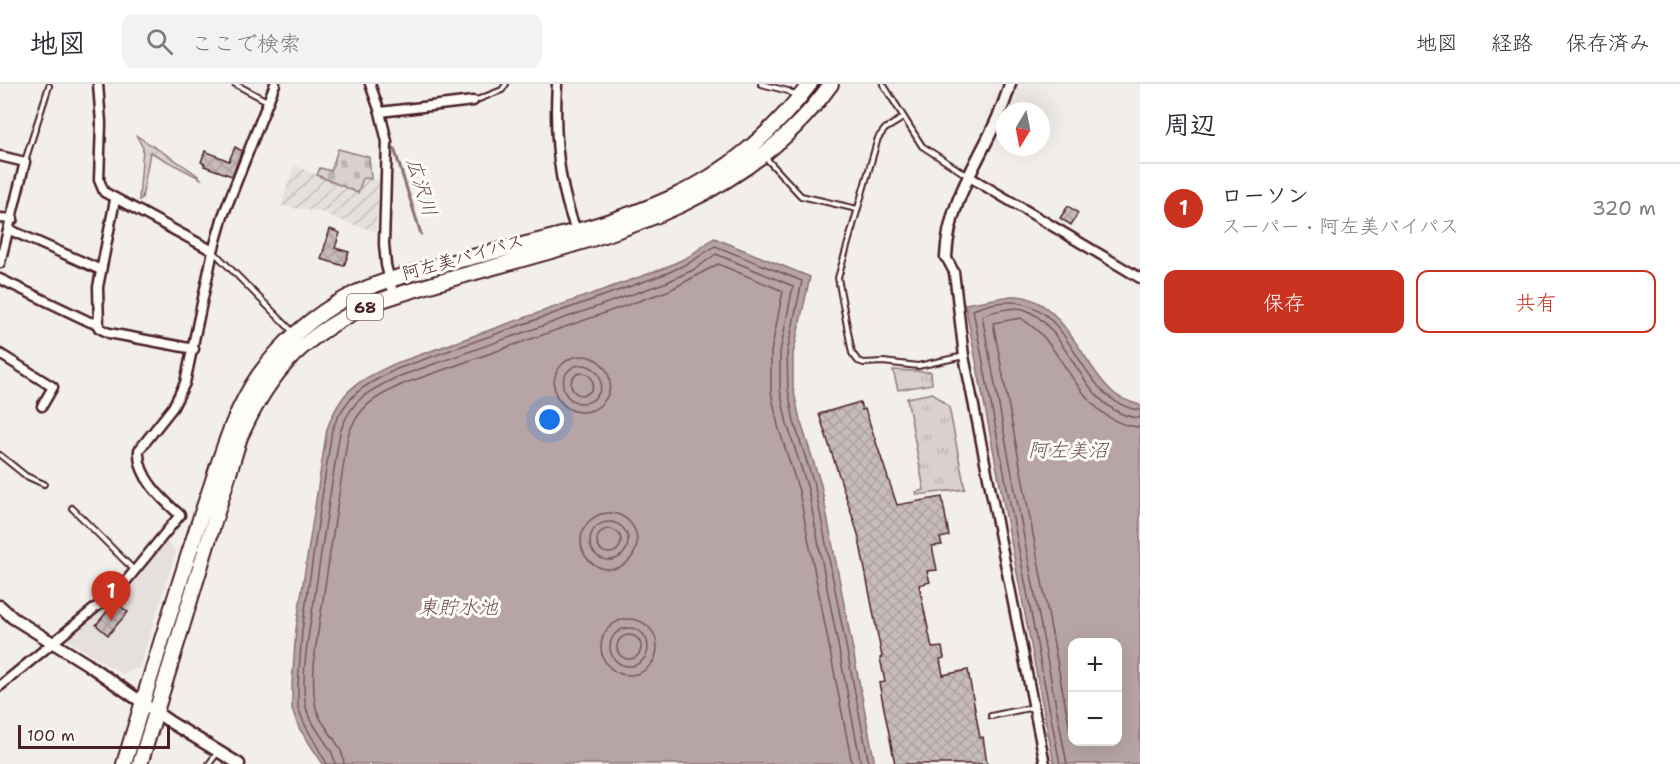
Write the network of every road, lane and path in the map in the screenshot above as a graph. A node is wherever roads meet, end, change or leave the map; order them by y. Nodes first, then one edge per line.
1 (98, 84) edge
2 (235, 84) edge
3 (275, 84) edge
4 (370, 84) edge
5 (506, 84) edge
6 (557, 84) edge
7 (761, 84) edge
8 (810, 84) edge
9 (831, 84) edge
10 (883, 84) edge
11 (1010, 84) edge
12 (49, 86) dead end
13 (799, 99) junction
14 (267, 101) junction
15 (473, 101) joint
16 (380, 112) junction
17 (903, 118) junction
18 (764, 155) junction
19 (0, 156) edge
20 (25, 162) junction
21 (968, 176) junction
22 (115, 200) junction
23 (857, 209) junction
24 (0, 218) edge
25 (13, 219) junction
26 (10, 230) junction
27 (576, 230) junction
28 (213, 251) junction
29 (946, 257) joint
30 (0, 264) edge
31 (101, 270) junction
32 (1140, 278) edge
33 (0, 279) edge
34 (390, 280) junction
35 (394, 296) junction
36 (98, 323) junction
37 (295, 334) junction
38 (194, 349) junction
39 (0, 354) edge
40 (964, 356) junction
41 (42, 406) dead end
42 (0, 455) edge
43 (44, 484) dead end
44 (72, 508) dead end
45 (135, 570) junction
46 (0, 606) edge
47 (54, 642) junction
48 (0, 686) edge
49 (142, 703) junction
50 (1034, 707) junction
51 (156, 713) junction
52 (991, 716) dead end
53 (219, 751) junction
54 (124, 764) edge
55 (140, 764) edge
56 (210, 764) edge
57 (239, 764) edge
58 (1045, 764) edge

1 - 22 street
2 - 14 lane
3 - 14 street
4 - 16 street
5 - 15 lane
6 - 27 street
7 - 13 lane
8 - 13 main road, 阿左美バイパス / 68
9 - 18 main road, 阿左美バイパス / 68
10 - 17 lane
11 - 21 street
12 - 20 lane
13 - 27 main road, 阿左美バイパス / 68
14 - 28 street
15 - 16 street
16 - 34 street
17 - 21 lane
17 - 23 lane
18 - 23 lane
18 - 35 main road, 阿左美バイパス / 68
19 - 20 street
20 - 25 street
21 - 29 street
21 - 32 street
22 - 28 street
22 - 31 street
23 - 40 lane
24 - 25 street
25 - 26 street
26 - 30 street
26 - 31 street
27 - 34 main road, 阿左美バイパス / 68
28 - 37 lane
28 - 38 street
29 - 40 street
31 - 36 street
33 - 36 street
34 - 35 street
34 - 37 main road, 阿左美バイパス / 68
35 - 51 main road, 阿左美バイパス / 68
36 - 38 street
37 - 49 main road, 阿左美バイパス / 68
38 - 45 street
39 - 41 street
40 - 50 street
42 - 43 lane
44 - 45 lane
45 - 47 street
46 - 47 street
47 - 48 street
47 - 49 street
49 - 51 street
49 - 54 main road, 阿左美バイパス / 68
50 - 52 lane
50 - 58 street
51 - 53 street
51 - 55 main road, 阿左美バイパス / 68
53 - 56 lane
53 - 57 street

